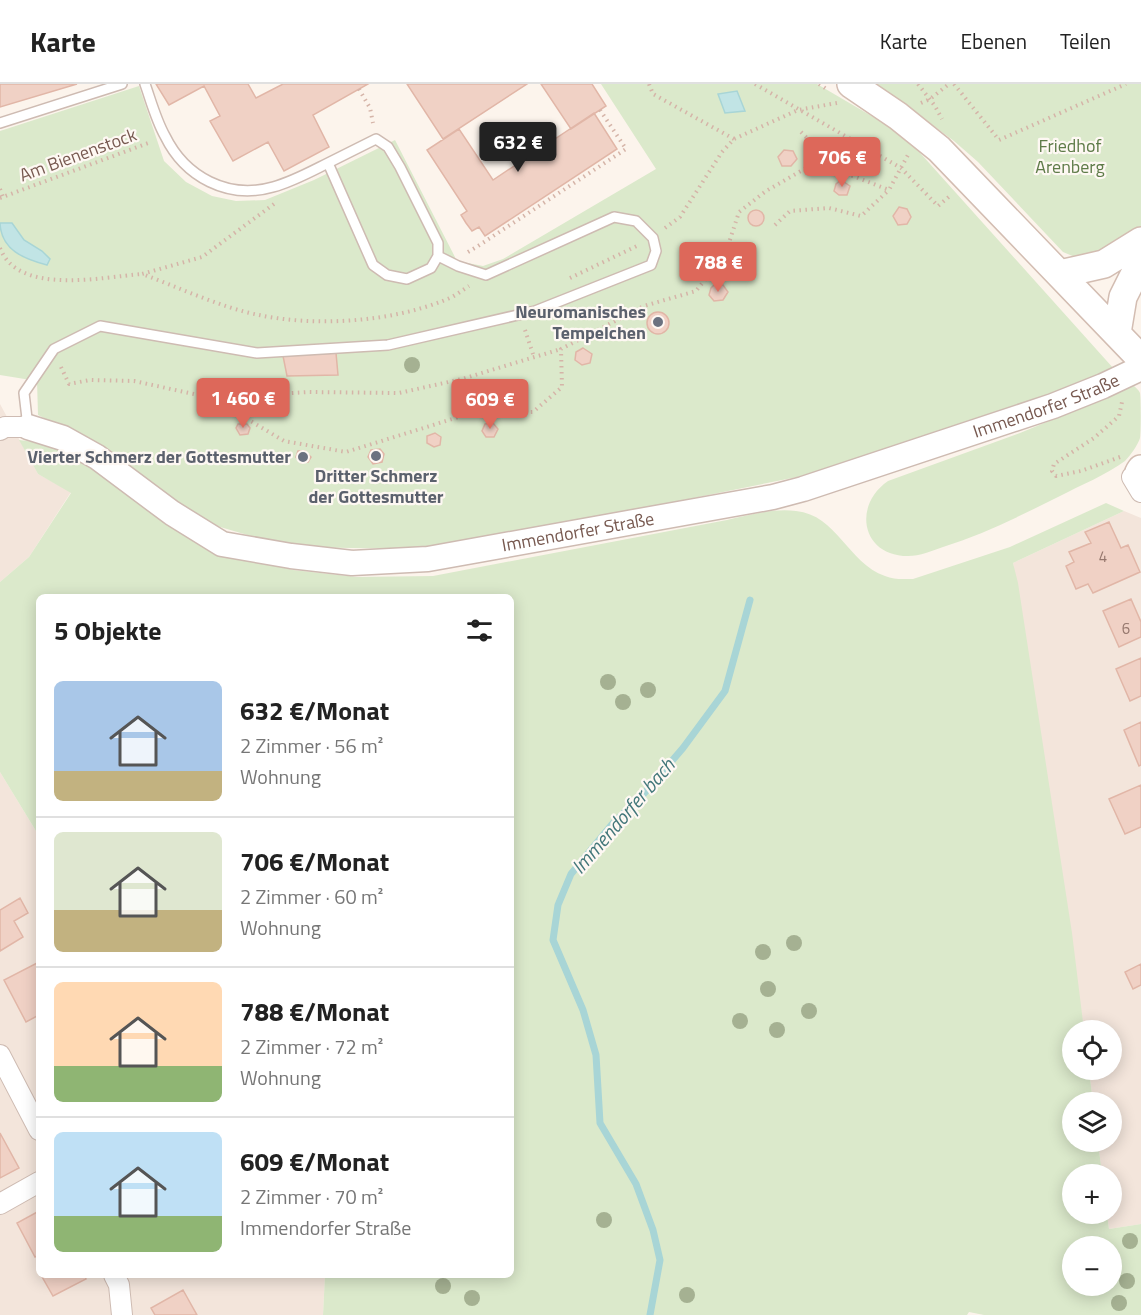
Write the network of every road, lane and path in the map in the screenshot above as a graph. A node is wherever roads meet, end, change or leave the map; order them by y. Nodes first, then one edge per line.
1 (122, 84) edge
2 (145, 84) edge
3 (649, 84) edge
4 (755, 84) edge
5 (918, 84) edge
6 (949, 84) edge
7 (954, 84) edge
8 (1126, 84) edge
9 (359, 89) dead end
10 (849, 93) edge
11 (930, 99) junction
12 (370, 108) dead end
13 (600, 110) dead end
14 (798, 110) junction
15 (943, 120) dead end
16 (0, 123) edge
17 (801, 132) dead end
18 (165, 137) junction
19 (734, 139) junction
20 (912, 150) dead end
21 (328, 163) junction
22 (806, 168) junction
23 (901, 168) junction
24 (300, 177) junction
25 (0, 189) edge
26 (889, 190) junction
27 (956, 192) dead end
28 (1, 197) edge
29 (775, 225) dead end
30 (653, 238) junction
31 (1141, 241) edge
32 (0, 248) edge
33 (438, 256) junction
34 (448, 261) junction
35 (1141, 261) edge
36 (477, 273) junction
37 (142, 274) junction
38 (1060, 274) junction
39 (564, 281) dead end
40 (519, 315) junction
41 (1117, 333) junction
42 (74, 339) junction
43 (561, 350) junction
44 (534, 357) junction
45 (1137, 367) edge
46 (212, 398) junction
47 (28, 427) junction
48 (0, 430) edge
49 (1137, 473) edge
50 (0, 1055) edge
51 (36, 1124) edge
52 (36, 1184) edge
53 (0, 1204) edge
54 (116, 1278) edge
55 (122, 1315) edge

1 - 16 lane
2 - 18 lane
3 - 19 path
4 - 14 path
5 - 11 path
6 - 11 path
7 - 8 path
9 - 12 path
10 - 14 path
10 - 38 main road
11 - 15 path
13 - 34 path
14 - 19 path
14 - 23 path
17 - 22 path
18 - 24 lane
18 - 28 path, Am Bienenstock
19 - 30 path
20 - 23 path
21 - 24 lane
21 - 33 lane
21 - 33 lane
22 - 26 path
22 - 43 path
23 - 26 path
23 - 27 path
24 - 37 path
25 - 28 path
26 - 29 path
30 - 36 lane
30 - 39 path
30 - 40 lane
31 - 38 main road
32 - 37 path
33 - 34 lane
34 - 36 lane
35 - 41 main road
36 - 37 path
38 - 41 main road
40 - 42 lane
40 - 44 path
41 - 45 main road
42 - 46 path
42 - 47 lane
43 - 44 path
43 - 46 path
44 - 46 path
45 - 47 street, Immendorfer Straße
45 - 49 path
47 - 48 street
50 - 51 street
52 - 53 street
54 - 55 street

